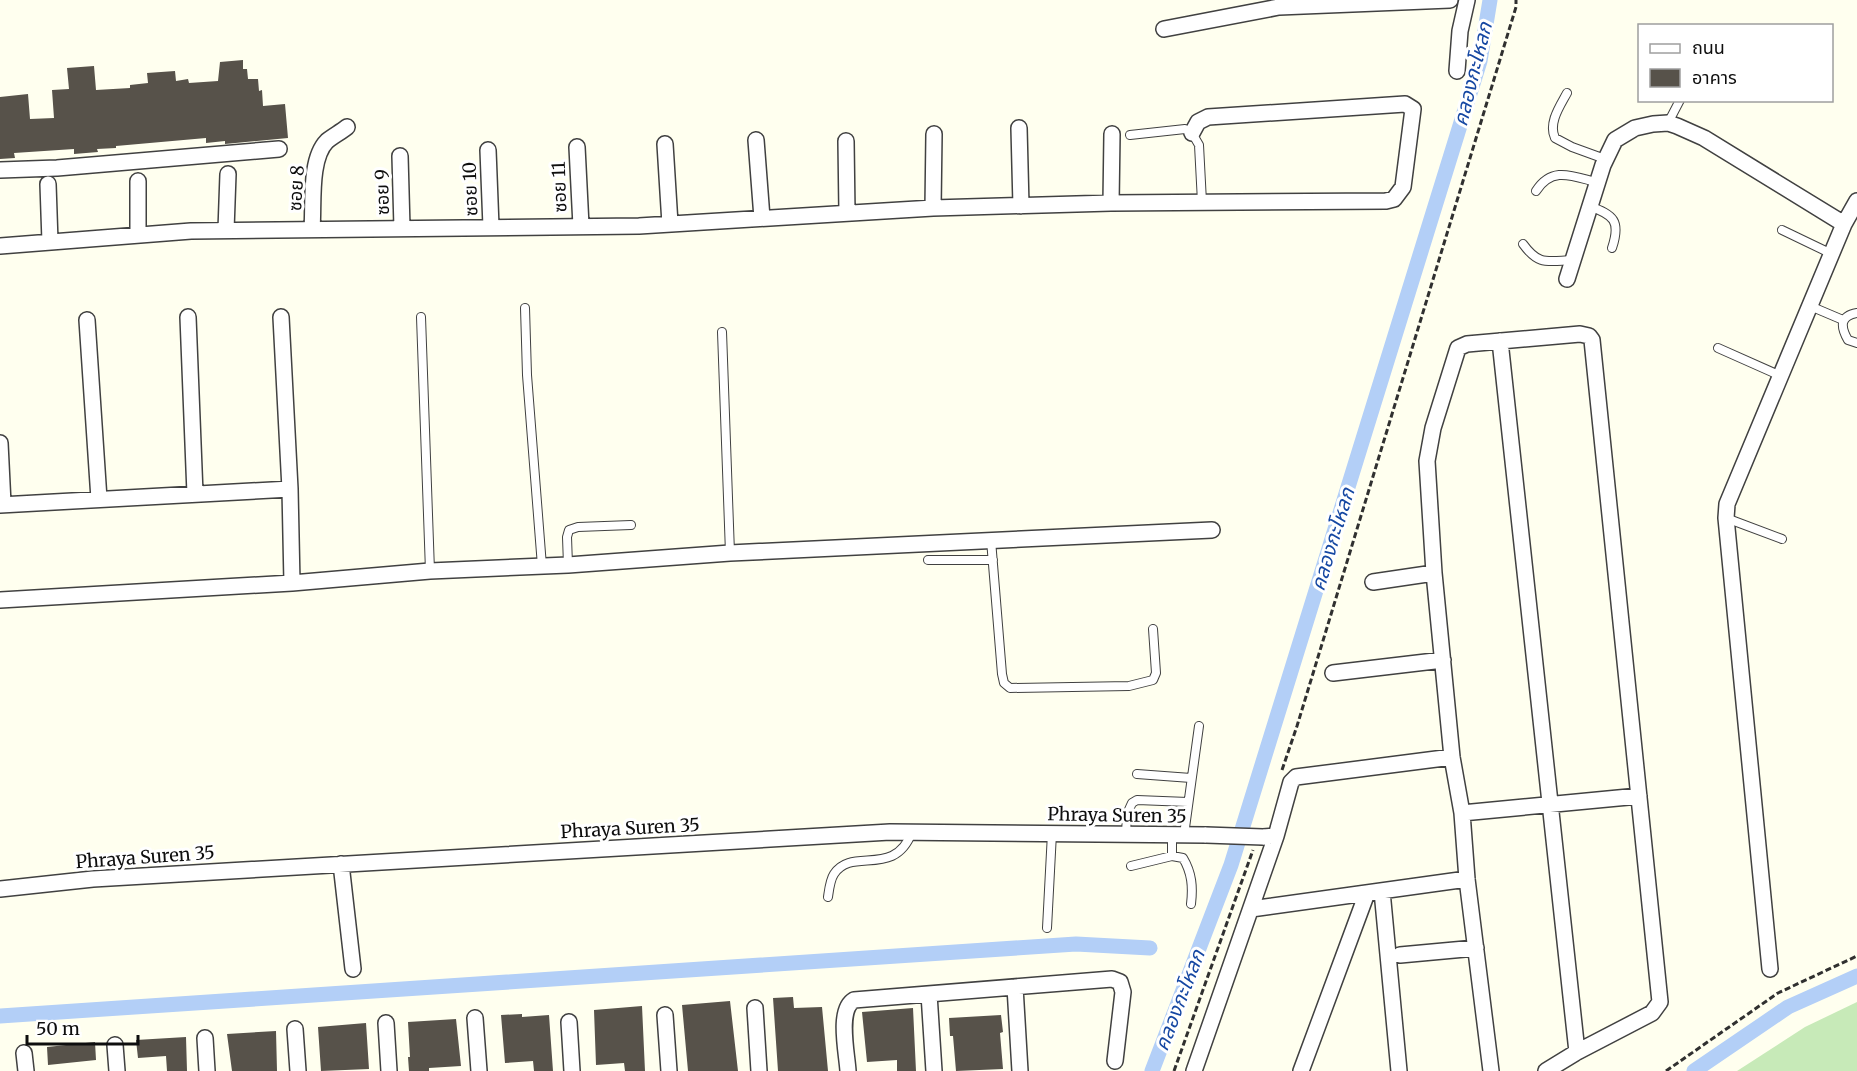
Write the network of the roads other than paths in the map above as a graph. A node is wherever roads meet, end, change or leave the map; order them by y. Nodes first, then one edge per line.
1 (1450, 0) edge
2 (1467, 0) edge
3 (1164, 29) dead end
4 (1457, 71) dead end
5 (1567, 93) dead end
6 (1679, 102) edge
7 (1668, 123) junction
8 (347, 127) dead end
9 (1019, 128) dead end
10 (1192, 133) junction
11 (933, 134) dead end
12 (1112, 134) dead end
13 (1130, 135) dead end
14 (756, 140) dead end
15 (846, 141) dead end
16 (665, 144) dead end
17 (577, 147) dead end
18 (279, 149) dead end
19 (488, 150) dead end
20 (400, 156) dead end
21 (1605, 159) junction
22 (0, 170) edge
23 (228, 174) dead end
24 (138, 181) dead end
25 (1596, 182) junction
26 (48, 184) dead end
27 (1536, 191) dead end
28 (1857, 201) edge
29 (1202, 202) junction
30 (1111, 203) junction
31 (1021, 206) junction
32 (1589, 206) junction
33 (933, 208) junction
34 (847, 213) junction
35 (762, 218) junction
36 (670, 224) junction
37 (1844, 224) junction
38 (580, 226) junction
39 (491, 227) junction
40 (402, 228) junction
41 (312, 229) junction
42 (226, 230) junction
43 (1782, 230) dead end
44 (138, 235) junction
45 (50, 242) junction
46 (1523, 244) dead end
47 (0, 246) edge
48 (1612, 248) dead end
49 (1832, 254) junction
50 (1573, 260) junction
51 (1567, 279) dead end
52 (1810, 306) junction
53 (525, 308) dead end
54 (1857, 313) edge
55 (188, 317) dead end
56 (281, 317) dead end
57 (421, 317) dead end
58 (87, 320) dead end
59 (1843, 320) junction
60 (722, 332) dead end
61 (1500, 341) junction
62 (1857, 343) edge
63 (1718, 348) dead end
64 (1780, 376) junction
65 (0, 443) edge
66 (290, 489) junction
67 (195, 494) junction
68 (99, 499) junction
69 (1, 505) edge
70 (1726, 518) junction
71 (631, 525) dead end
72 (1212, 530) dead end
73 (1782, 539) dead end
74 (991, 540) junction
75 (730, 553) junction
76 (993, 560) junction
77 (928, 561) dead end
78 (568, 565) junction
79 (542, 566) junction
80 (430, 571) junction
81 (1434, 573) junction
82 (1373, 582) dead end
83 (292, 583) junction
84 (0, 600) edge
85 (1154, 629) dead end
86 (1443, 660) junction
87 (1333, 673) dead end
88 (1198, 726) dead end
89 (1452, 757) junction
90 (1137, 774) dead end
91 (1191, 778) junction
92 (1639, 795) junction
93 (1188, 802) junction
94 (1550, 805) junction
95 (1462, 813) junction
96 (912, 832) junction
97 (1052, 834) junction
98 (1126, 834) junction
99 (1178, 835) junction
100 (1266, 836) junction
101 (1172, 856) junction
102 (341, 864) junction
103 (1131, 866) dead end
104 (1467, 879) junction
105 (0, 889) edge
106 (1374, 892) junction
107 (828, 897) dead end
108 (1191, 904) dead end
109 (1251, 909) junction
110 (1047, 928) dead end
111 (1476, 948) junction
112 (1400, 955) dead end
113 (353, 969) dead end
114 (1770, 969) dead end
115 (1014, 987) junction
116 (929, 994) junction
117 (755, 1008) dead end
118 (664, 1015) dead end
119 (475, 1018) dead end
120 (569, 1022) dead end
121 (386, 1023) dead end
122 (295, 1029) dead end
123 (205, 1038) dead end
124 (115, 1045) dead end
125 (1577, 1052) junction
126 (24, 1053) dead end
127 (1115, 1061) dead end
128 (26, 1071) edge
129 (117, 1071) edge
130 (207, 1071) edge
131 (298, 1071) edge
132 (389, 1071) edge
133 (479, 1071) edge
134 (572, 1071) edge
135 (669, 1071) edge
136 (759, 1071) edge
137 (848, 1071) edge
138 (934, 1071) edge
139 (1020, 1071) edge
140 (1194, 1071) edge
141 (1302, 1071) edge
142 (1399, 1071) edge
143 (1491, 1071) edge
144 (1546, 1071) edge

1 - 3 street
2 - 4 street
5 - 21 lane
6 - 7 lane
7 - 21 street
7 - 37 street
8 - 41 street, ซอย 8
9 - 31 street
10 - 13 lane
10 - 29 lane
10 - 29 street
11 - 33 street
12 - 30 street
14 - 35 street
15 - 34 street
16 - 36 street
17 - 38 street, ซอย 11
18 - 22 street
19 - 39 street, ซอย 10
20 - 40 street, ซอย 9
21 - 25 street
23 - 42 street
24 - 44 street
25 - 27 lane
25 - 32 street
26 - 45 street
28 - 37 street
29 - 30 street
30 - 31 street
31 - 33 street
32 - 48 lane
32 - 50 street
33 - 34 street
34 - 35 street
35 - 36 street
36 - 38 street
37 - 49 street
38 - 39 street
39 - 40 street
40 - 41 street
41 - 42 street
42 - 44 street
43 - 49 lane
44 - 45 street
45 - 47 street
46 - 50 lane
49 - 52 street
50 - 51 street
52 - 59 lane
52 - 64 street
53 - 79 lane
54 - 59 lane
55 - 67 street
56 - 66 street
57 - 80 lane
58 - 68 street
59 - 62 lane
60 - 75 lane
61 - 81 street
61 - 92 street
61 - 94 street
63 - 64 lane
64 - 70 street
65 - 69 street
66 - 67 street
66 - 83 street
67 - 68 street
68 - 69 street
70 - 73 lane
70 - 114 street
71 - 78 lane
72 - 74 street
74 - 75 street
74 - 76 lane
75 - 78 street
76 - 77 lane
76 - 85 lane
78 - 79 street
79 - 80 street
80 - 83 street
81 - 82 street
81 - 86 street
83 - 84 street
86 - 87 street
86 - 89 street
88 - 91 lane
89 - 95 street
89 - 100 street
90 - 91 lane
91 - 93 lane
92 - 94 street
92 - 125 street
93 - 98 lane
93 - 99 lane
94 - 95 street
94 - 125 street
95 - 104 street
96 - 97 street, Phraya Suren 35
96 - 102 street, Phraya Suren 35
96 - 107 lane
97 - 98 street, Phraya Suren 35
97 - 110 lane
98 - 99 street, Phraya Suren 35
99 - 100 street, Phraya Suren 35, bridge
99 - 101 lane
100 - 109 street
101 - 103 lane
101 - 108 lane
102 - 105 street, Phraya Suren 35
102 - 113 street
104 - 106 street
104 - 111 street
106 - 109 street
106 - 141 street
106 - 142 street
109 - 140 street
111 - 112 street
111 - 143 street
115 - 116 street
115 - 127 street
115 - 139 street
116 - 137 street
116 - 138 street
117 - 136 street
118 - 135 street
119 - 133 street
120 - 134 street
121 - 132 street
122 - 131 street
123 - 130 street
124 - 129 street
125 - 144 street
126 - 128 street

